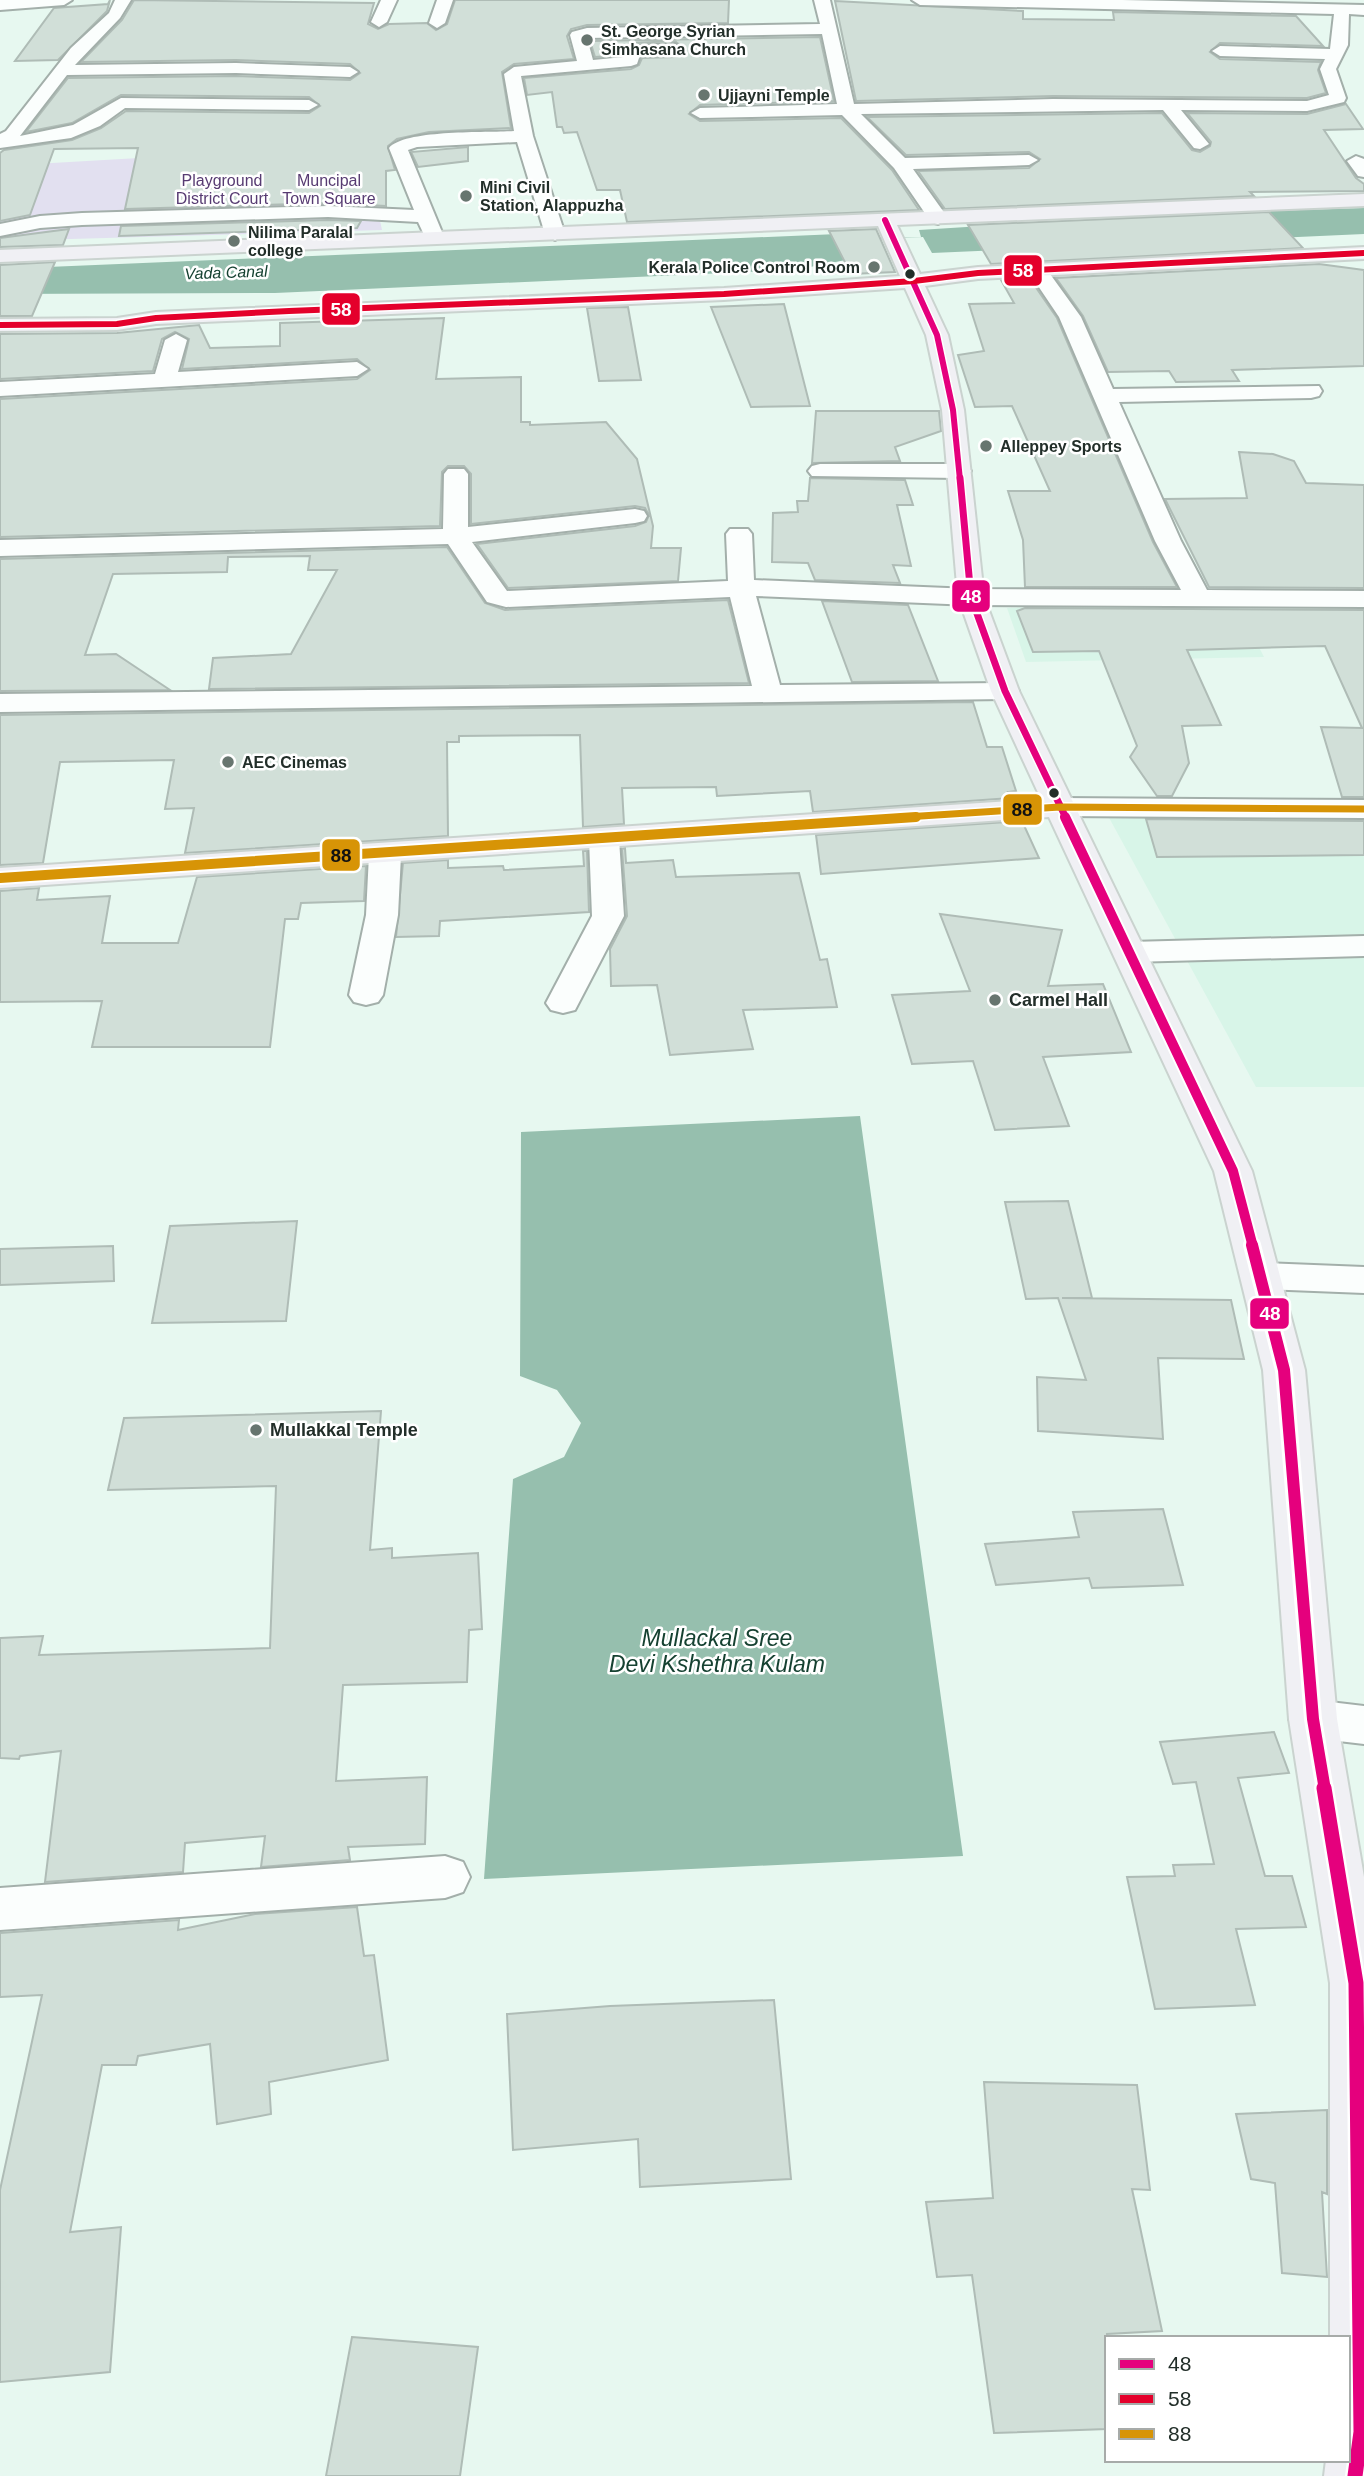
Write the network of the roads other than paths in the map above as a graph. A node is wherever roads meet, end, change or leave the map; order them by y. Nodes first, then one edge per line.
1 (64, 0) edge
2 (123, 0) edge
3 (389, 0) edge
4 (445, 0) edge
5 (822, 0) edge
6 (919, 0) edge
7 (1274, 4) edge
8 (0, 5) edge
9 (1342, 10) junction
10 (1364, 10) edge
11 (379, 22) dead end
12 (437, 23) dead end
13 (828, 29) junction
14 (685, 32) junction
15 (1220, 51) dead end
16 (1333, 58) junction
17 (1353, 63) dead end
18 (586, 65) junction
19 (63, 70) junction
20 (350, 72) dead end
21 (309, 105) dead end
22 (1168, 105) junction
23 (847, 110) junction
24 (700, 113) dead end
25 (524, 136) junction
26 (0, 142) edge
27 (1200, 144) dead end
28 (1029, 160) dead end
29 (900, 164) junction
30 (1364, 200) edge
31 (426, 217) junction
32 (938, 218) junction
33 (885, 220) junction
34 (0, 230) edge
35 (555, 233) junction
36 (435, 239) junction
37 (1364, 253) edge
38 (0, 256) edge
39 (1038, 271) junction
40 (914, 281) junction
41 (0, 315) edge
42 (156, 318) junction
43 (0, 325) edge
44 (176, 340) dead end
45 (357, 369) dead end
46 (165, 379) junction
47 (0, 389) edge
48 (1311, 391) dead end
49 (1105, 396) junction
50 (820, 471) dead end
51 (959, 471) junction
52 (456, 474) dead end
53 (635, 516) dead end
54 (739, 534) dead end
55 (455, 536) junction
56 (0, 548) edge
57 (741, 588) junction
58 (971, 597) junction
59 (1198, 598) junction
60 (1364, 599) edge
61 (1005, 691) junction
62 (768, 692) junction
63 (0, 703) edge
64 (1060, 807) junction
65 (1364, 808) edge
66 (604, 839) junction
67 (385, 855) junction
68 (0, 878) edge
69 (1364, 946) edge
70 (1129, 952) junction
71 (366, 995) dead end
72 (563, 1003) dead end
73 (1261, 1276) junction
74 (1364, 1280) edge
75 (1313, 1719) junction
76 (1364, 1725) edge
77 (445, 1877) dead end
78 (0, 1909) edge
79 (1355, 2476) edge

1 - 8 street
2 - 19 street
3 - 11 street
4 - 12 street
5 - 13 street
6 - 7 street
7 - 9 street
9 - 10 street
9 - 16 street
13 - 14 street
13 - 23 street
14 - 18 street
14 - 18 street
15 - 16 street
16 - 17 street
16 - 22 street
18 - 25 street
19 - 20 street
19 - 26 street
21 - 26 street
22 - 23 street
22 - 27 street
23 - 24 street
23 - 29 street
25 - 31 street
25 - 35 street
28 - 29 street
29 - 32 street
30 - 32 main road
31 - 34 street
31 - 36 street
32 - 33 main road
33 - 35 main road
33 - 40 main road
35 - 36 main road
36 - 38 main road
37 - 39 main road
39 - 40 main road
39 - 49 street
40 - 42 main road
40 - 51 main road
41 - 42 main road
42 - 43 main road
44 - 46 street
45 - 46 street
46 - 47 street
48 - 49 street
49 - 59 street
50 - 51 street
51 - 58 main road
52 - 55 street
53 - 55 street
54 - 57 street
55 - 56 street
55 - 57 street
57 - 58 street
57 - 62 street
58 - 59 street
58 - 61 main road
59 - 60 street
61 - 62 street
61 - 64 main road
62 - 63 street
64 - 65 street
64 - 66 main road
64 - 70 main road
66 - 67 main road
66 - 72 street
67 - 68 main road
67 - 71 street
69 - 70 street
70 - 73 main road
73 - 74 street
73 - 75 main road
75 - 76 street
75 - 79 main road
77 - 78 street

